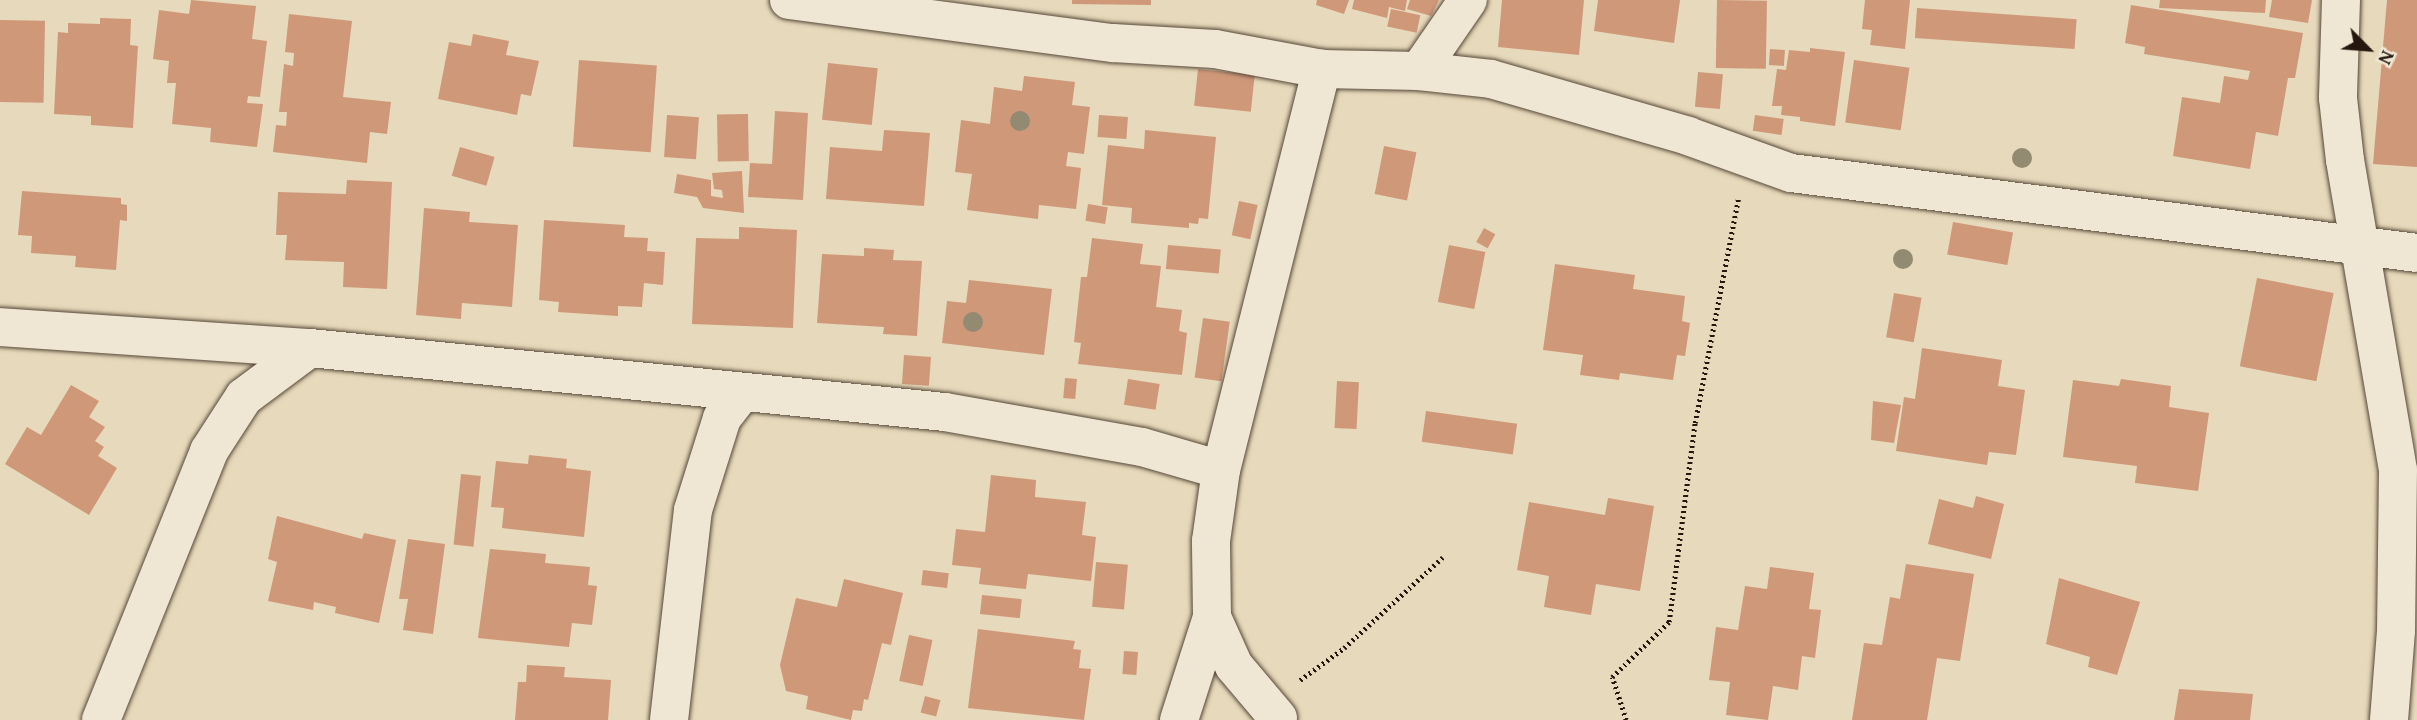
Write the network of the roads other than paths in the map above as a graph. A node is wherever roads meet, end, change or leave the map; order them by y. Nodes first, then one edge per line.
1 (789, 0) edge
2 (1468, 0) edge
3 (2342, 0) edge
4 (1322, 69) junction
5 (1419, 71) junction
6 (2358, 244) junction
7 (2417, 253) edge
8 (0, 327) edge
9 (310, 348) junction
10 (742, 392) junction
11 (1221, 470) junction
12 (1212, 617) junction
13 (1274, 714) edge
14 (102, 720) edge
15 (669, 720) edge
16 (1178, 720) edge
17 (2389, 720) edge

1 - 4 street
2 - 5 street
3 - 6 street
4 - 5 street
4 - 11 street
5 - 6 street
6 - 7 street
6 - 17 street
8 - 9 street
9 - 10 street
9 - 14 street
10 - 11 street
10 - 15 street
11 - 12 street
12 - 13 street
12 - 16 street

